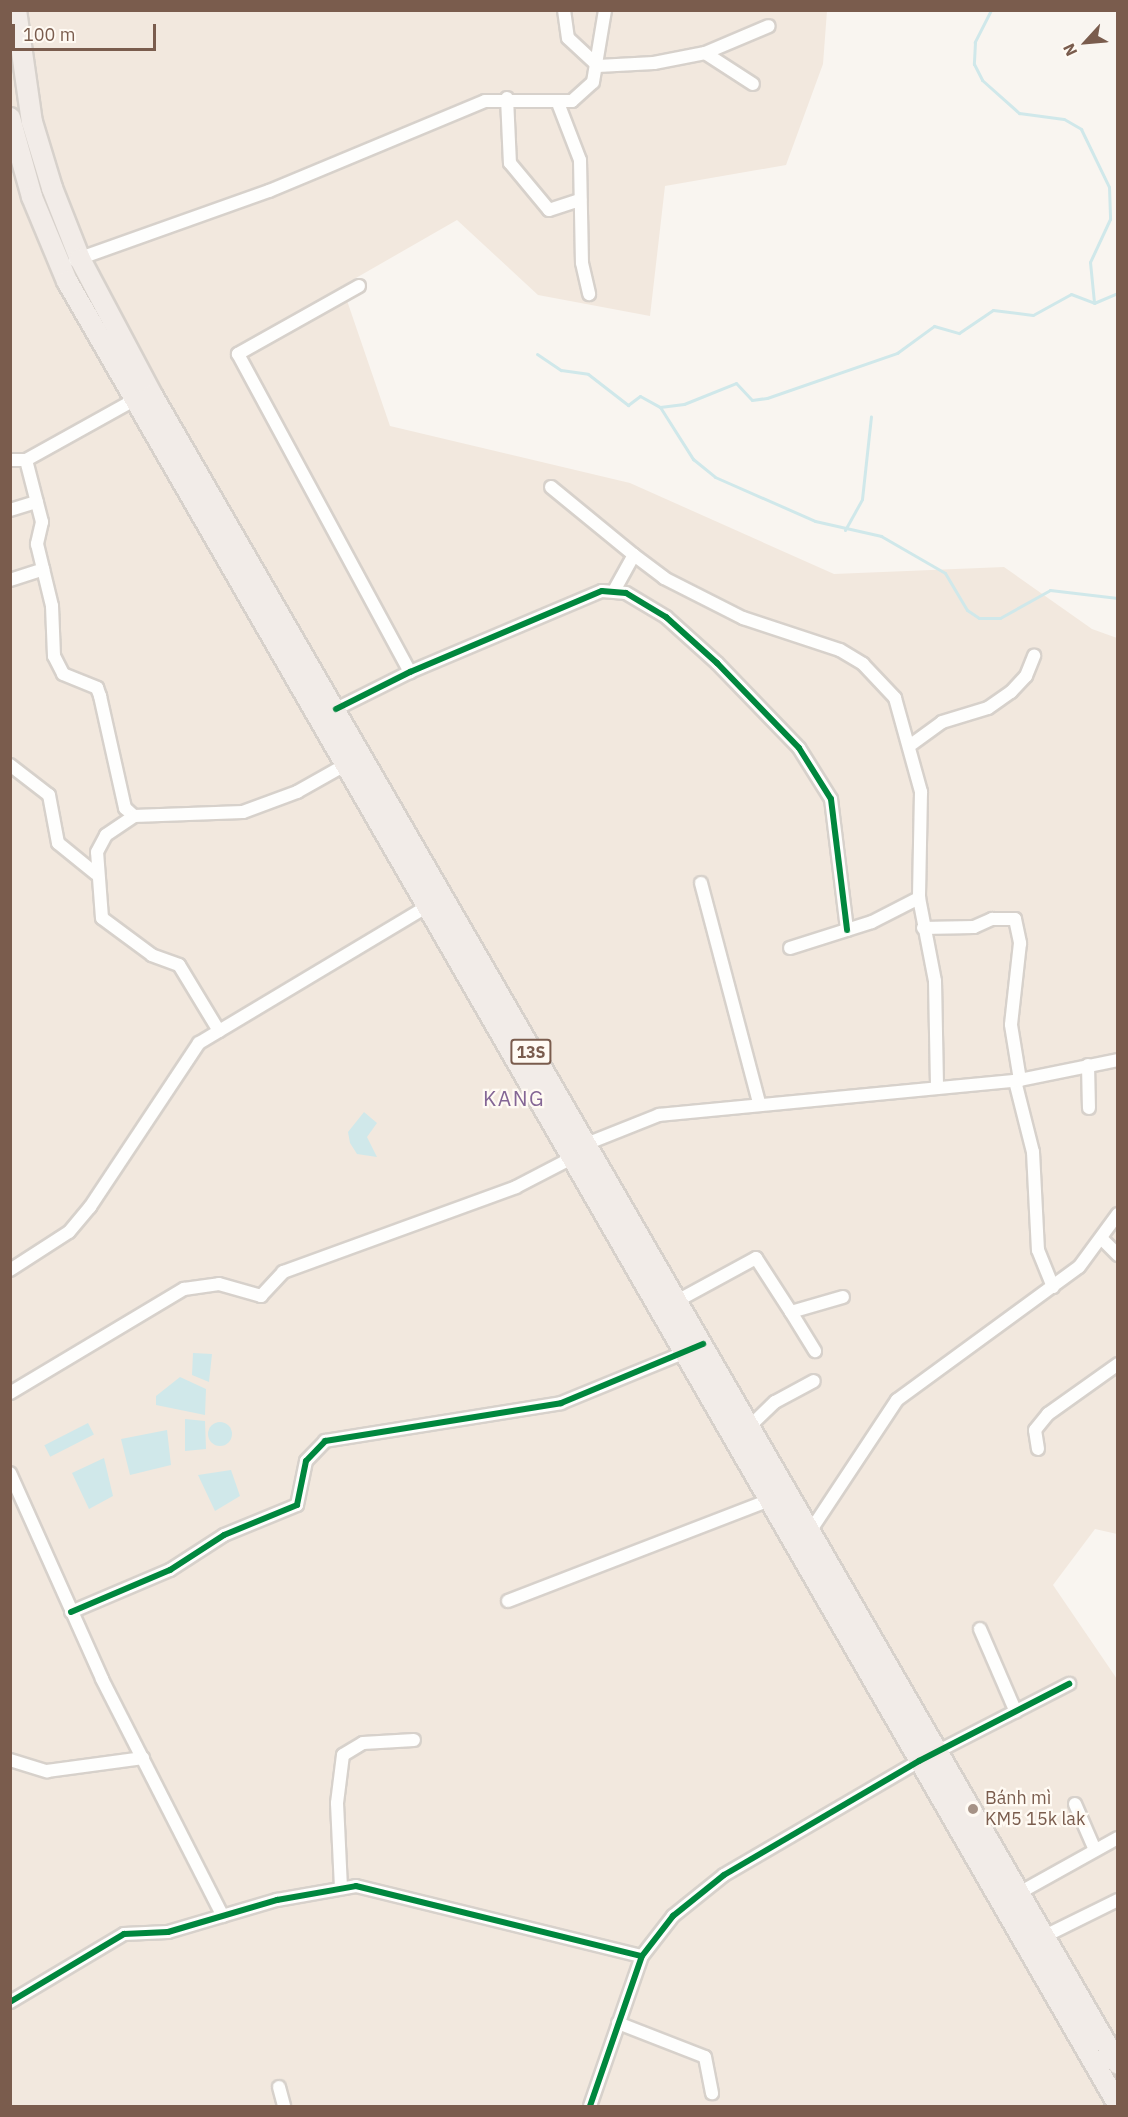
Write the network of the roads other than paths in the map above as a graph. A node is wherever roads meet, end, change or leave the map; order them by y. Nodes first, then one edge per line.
1 (16, 10) edge
2 (564, 10) edge
3 (605, 10) edge
4 (769, 26) dead end
5 (705, 53) junction
6 (598, 66) junction
7 (753, 84) dead end
8 (507, 98) junction
9 (558, 103) junction
10 (10, 118) edge
11 (580, 200) junction
12 (80, 259) junction
13 (60, 266) junction
14 (359, 286) dead end
15 (589, 294) dead end
16 (134, 400) junction
17 (10, 460) edge
18 (26, 460) junction
19 (551, 487) dead end
20 (198, 492) junction
21 (37, 502) junction
22 (10, 510) edge
23 (634, 555) junction
24 (43, 569) junction
25 (10, 580) edge
26 (615, 589) junction
27 (1034, 656) dead end
28 (410, 672) junction
29 (336, 709) junction
30 (912, 744) junction
31 (10, 765) edge
32 (345, 765) junction
33 (134, 816) junction
34 (96, 874) junction
35 (701, 883) dead end
36 (919, 898) junction
37 (435, 902) junction
38 (923, 928) junction
39 (848, 930) junction
40 (790, 948) dead end
41 (219, 1031) junction
42 (1118, 1060) edge
43 (1088, 1065) junction
44 (1017, 1080) junction
45 (937, 1088) junction
46 (759, 1103) junction
47 (1089, 1108) dead end
48 (573, 1152) junction
49 (1118, 1214) edge
50 (1102, 1239) junction
51 (1118, 1255) edge
52 (10, 1270) edge
53 (1053, 1287) junction
54 (843, 1297) dead end
55 (677, 1301) junction
56 (791, 1312) junction
57 (694, 1348) junction
58 (815, 1352) dead end
59 (1118, 1364) edge
60 (814, 1381) dead end
61 (10, 1393) edge
62 (750, 1426) junction
63 (1038, 1449) dead end
64 (10, 1473) edge
65 (770, 1500) junction
66 (812, 1530) junction
67 (508, 1601) dead end
68 (71, 1612) junction
69 (980, 1629) dead end
70 (1069, 1684) dead end
71 (1016, 1712) junction
72 (414, 1740) dead end
73 (928, 1757) junction
74 (143, 1758) junction
75 (10, 1760) edge
76 (1076, 1804) dead end
77 (1118, 1838) edge
78 (1095, 1850) junction
79 (341, 1888) junction
80 (1019, 1893) junction
81 (1118, 1900) edge
82 (223, 1916) junction
83 (1045, 1936) junction
84 (642, 1956) junction
85 (1074, 1987) junction
86 (1057, 1997) junction
87 (10, 2002) edge
88 (618, 2023) junction
89 (1118, 2064) edge
90 (279, 2087) dead end
91 (712, 2093) dead end
92 (1118, 2104) edge
93 (284, 2106) edge
94 (590, 2106) edge

1 - 12 highway, 13S
2 - 6 street
3 - 6 street
4 - 5 street
5 - 6 street
5 - 7 street
6 - 9 street
8 - 9 street
8 - 11 street
8 - 12 street
9 - 11 street
10 - 13 highway, 13S
11 - 15 street
12 - 13 street
12 - 20 highway, 13S
13 - 16 highway, 13S
14 - 28 street
16 - 18 street
16 - 20 highway, 13S
17 - 18 street
18 - 21 street
19 - 23 street
20 - 29 highway, 13S
20 - 32 highway, 13S
21 - 22 street
21 - 24 street
23 - 26 street
23 - 30 street
24 - 25 street
24 - 33 street
26 - 28 street
26 - 39 street
27 - 30 street
28 - 29 street
29 - 37 highway, 13S
30 - 36 street
31 - 34 street
32 - 33 street
32 - 37 highway, 13S
33 - 34 street
34 - 41 street
35 - 46 street
36 - 38 street
36 - 39 street
37 - 41 street
37 - 48 highway, 13S
38 - 44 street
38 - 45 street
39 - 40 street
41 - 52 street
42 - 43 street
43 - 44 street
43 - 47 street
44 - 45 street
44 - 53 street
45 - 46 street
46 - 48 street
48 - 55 highway, 13S
48 - 57 highway, 13S
48 - 61 street
49 - 50 street
50 - 51 street
50 - 53 street
53 - 66 street
54 - 56 street
55 - 56 street
55 - 57 highway, 13S
56 - 58 street
57 - 62 highway, 13S
57 - 65 highway, 13S
57 - 68 street
59 - 63 street
60 - 62 street
62 - 66 highway, 13S
64 - 68 street
65 - 67 street
65 - 73 highway, 13S
66 - 73 highway, 13S
68 - 74 street
69 - 71 street
70 - 71 street
71 - 73 street
72 - 79 street
73 - 80 highway, 13S
73 - 84 street
73 - 86 highway, 13S
74 - 75 street
74 - 82 street
76 - 78 street
77 - 78 street
78 - 80 street
79 - 82 street
79 - 84 street
80 - 83 highway, 13S
81 - 83 street
82 - 87 street
83 - 85 highway, 13S
84 - 88 street
85 - 86 highway
85 - 89 highway, 13S
86 - 92 highway, 13S
88 - 91 street
88 - 94 street
90 - 93 street

